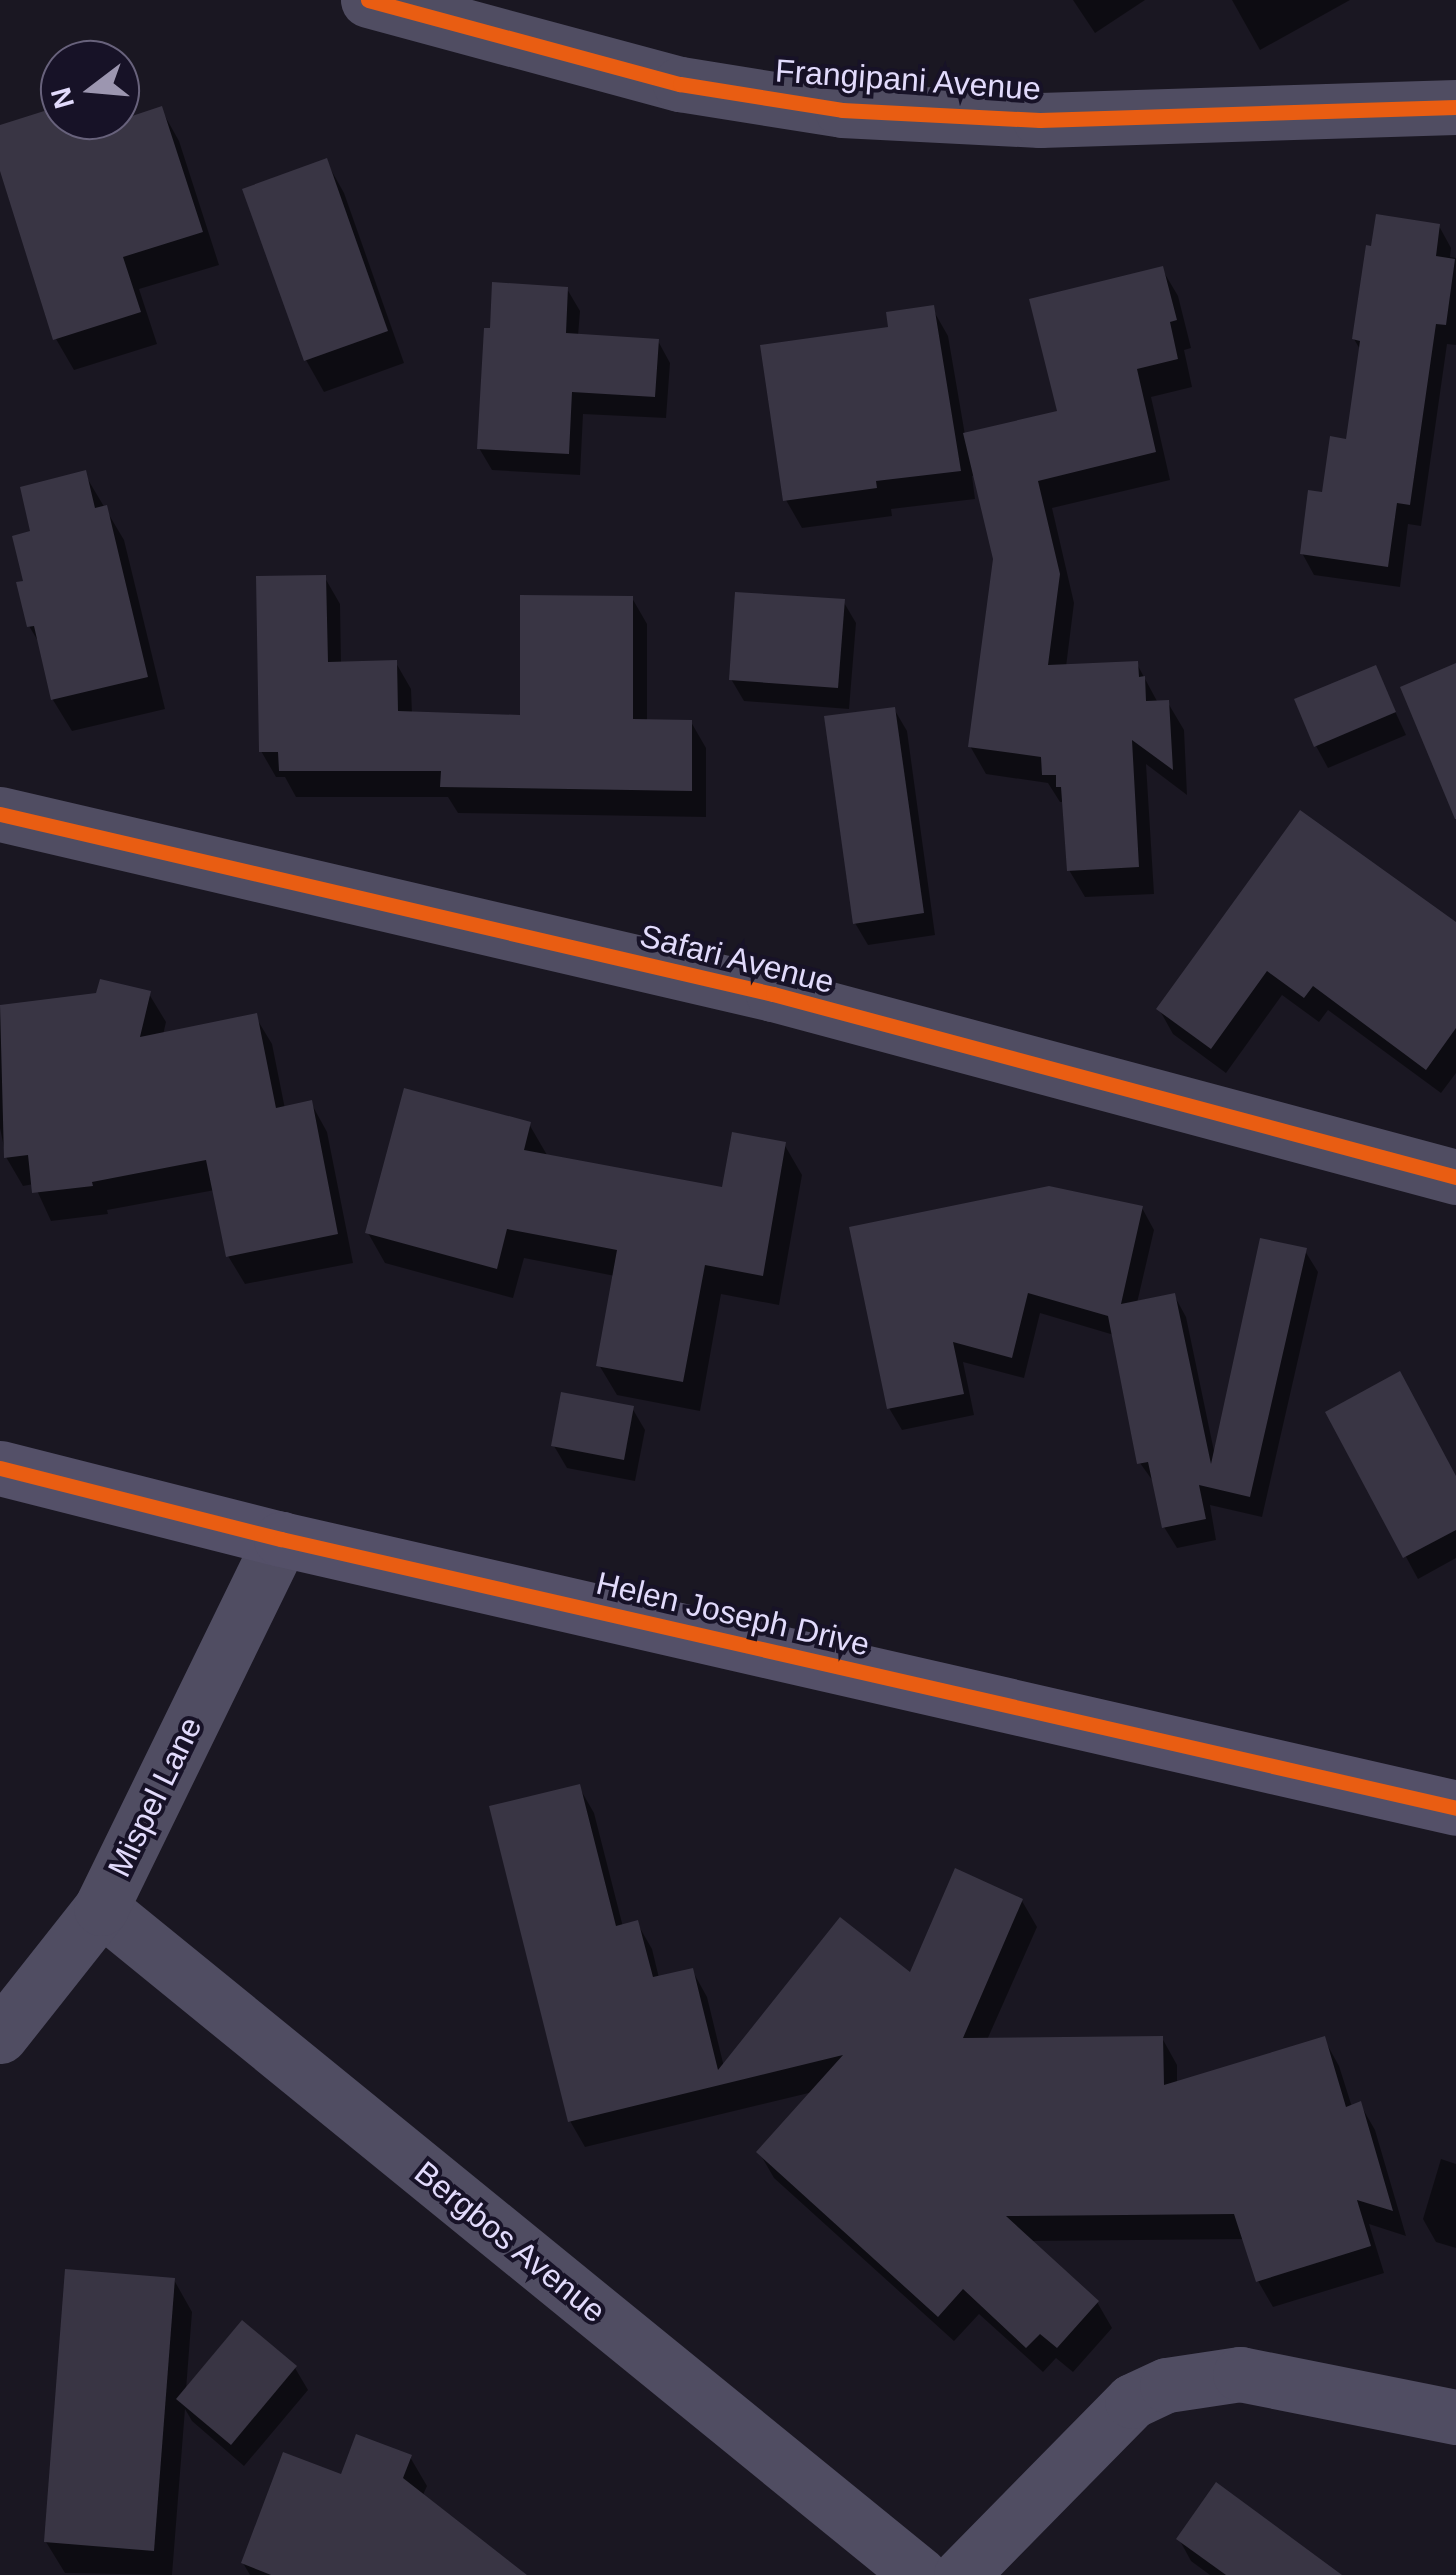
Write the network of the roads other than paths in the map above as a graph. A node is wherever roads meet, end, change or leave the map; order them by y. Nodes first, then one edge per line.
1 (368, 0) edge
2 (1456, 108) edge
3 (0, 814) edge
4 (1456, 1177) edge
5 (0, 1468) edge
6 (281, 1539) junction
7 (1456, 1808) edge
8 (100, 1908) junction
9 (0, 2036) edge
10 (1456, 2417) edge
11 (920, 2575) edge
12 (961, 2575) edge

1 - 2 street, Frangipani Avenue
3 - 4 street, Safari Avenue
5 - 6 street, Helen Joseph Drive
6 - 7 street, Helen Joseph Drive
6 - 8 street, Mispel Lane
8 - 9 street, Mispel Lane
8 - 11 street, Bergbos Avenue
10 - 12 street

